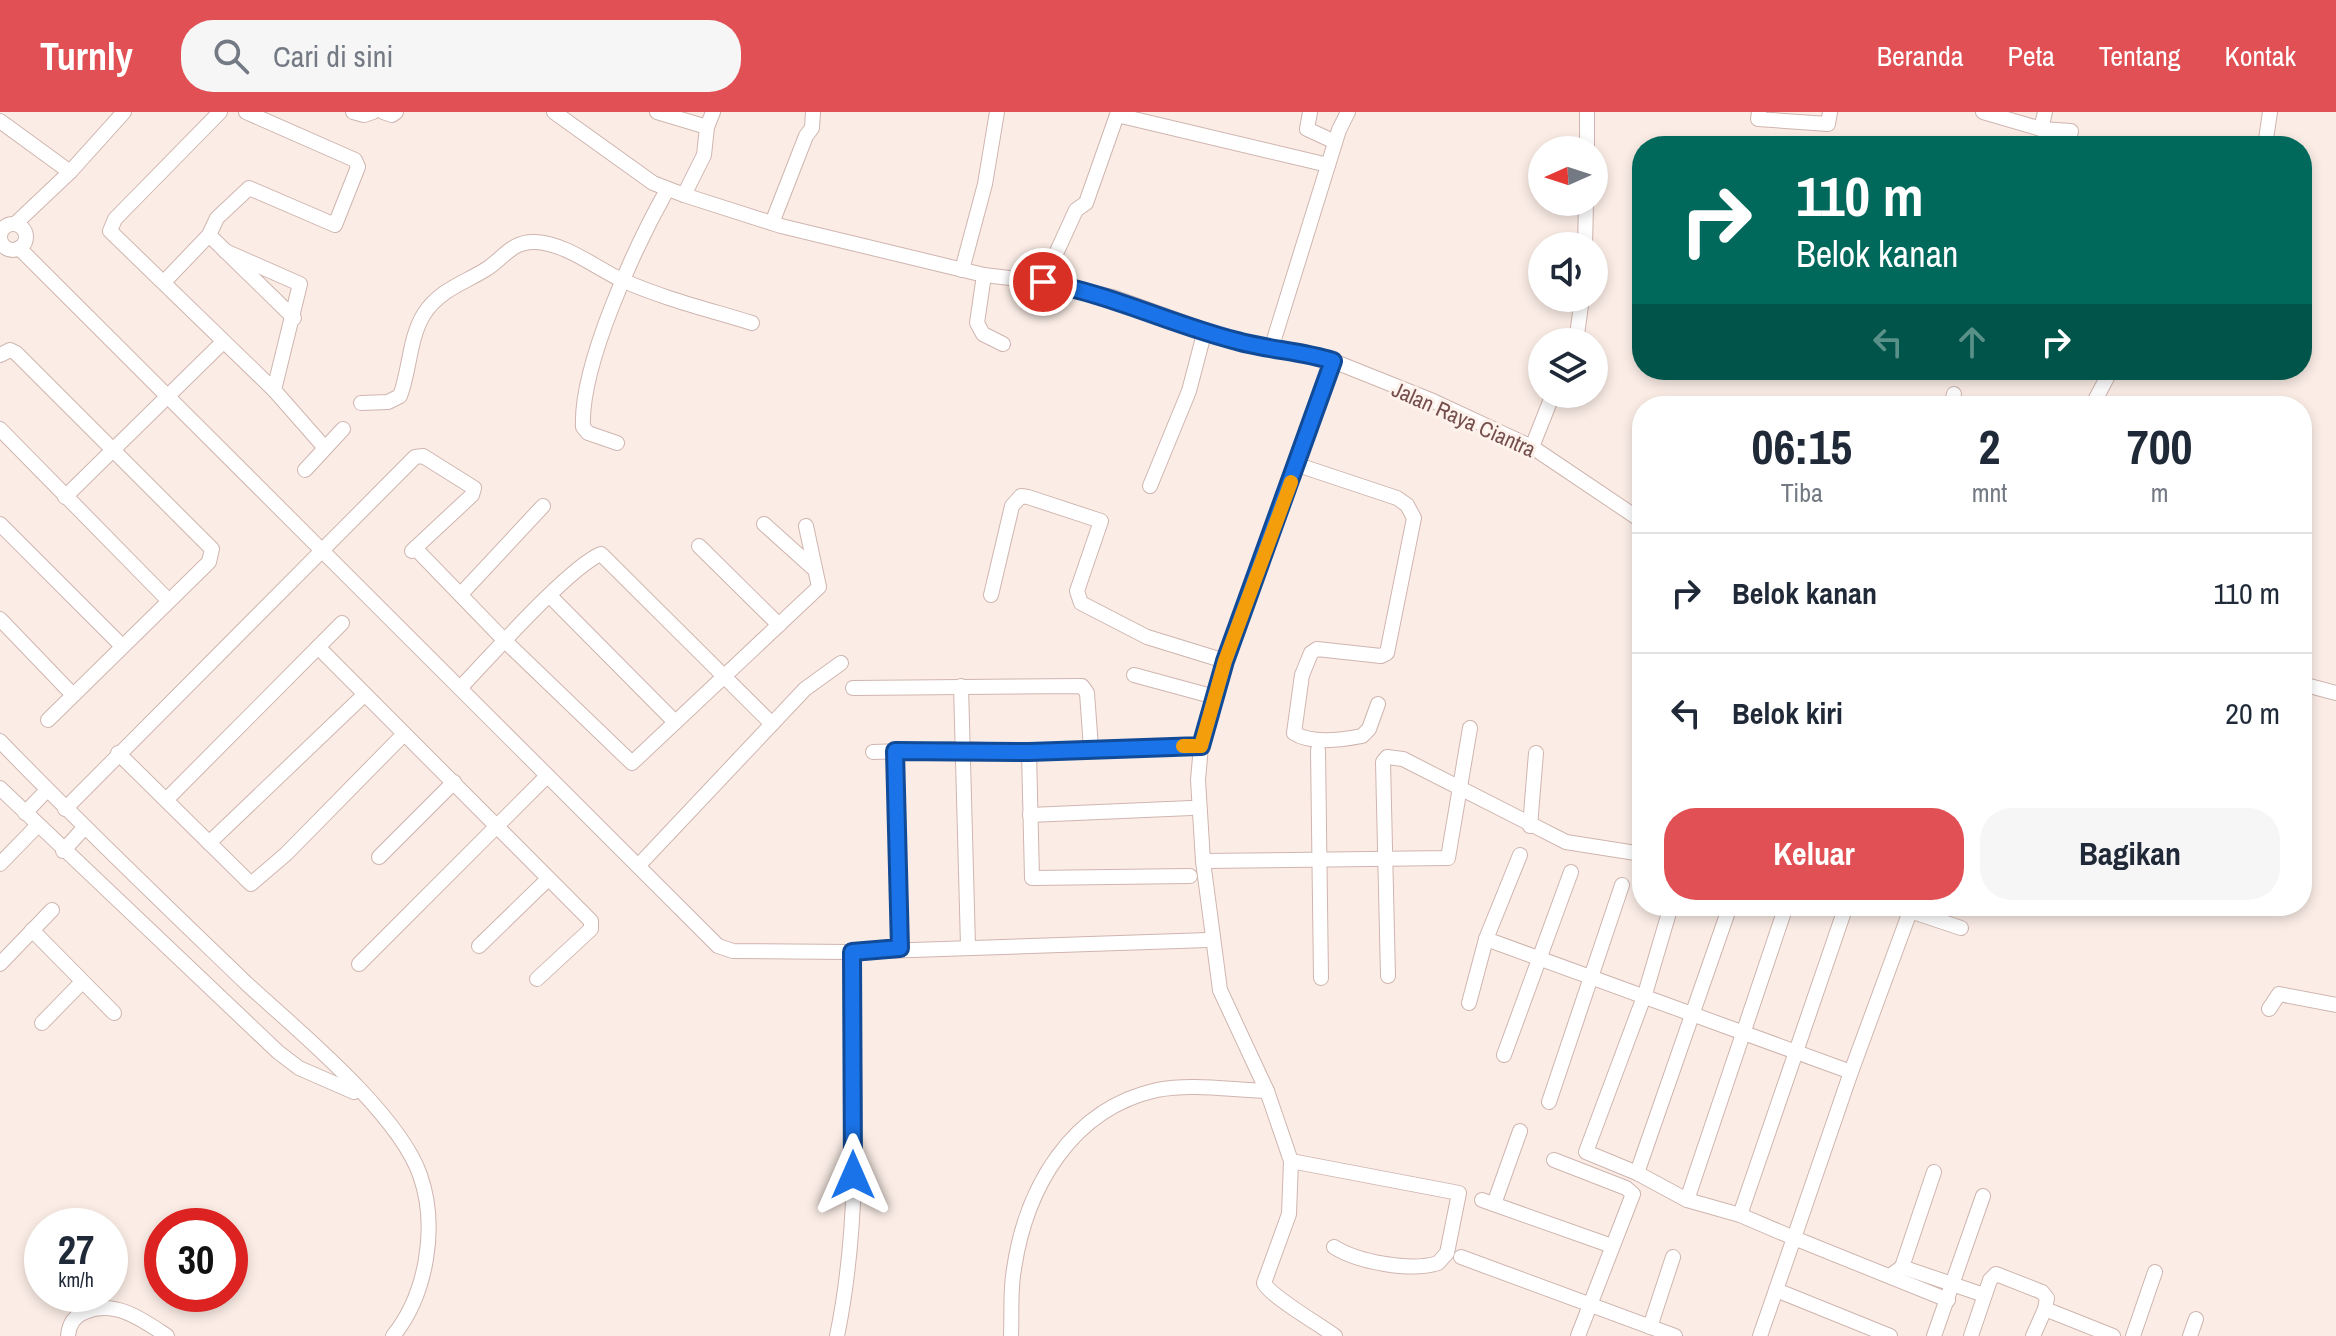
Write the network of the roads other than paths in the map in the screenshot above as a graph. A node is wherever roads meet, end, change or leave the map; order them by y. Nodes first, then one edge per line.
1 (124, 112) edge
2 (220, 112) edge
3 (246, 112) edge
4 (353, 112) edge
5 (373, 112) edge
6 (383, 112) edge
7 (396, 112) edge
8 (554, 112) edge
9 (657, 112) edge
10 (713, 112) edge
11 (813, 112) edge
12 (997, 112) edge
13 (1310, 112) edge
14 (1348, 112) edge
15 (1587, 112) edge
16 (1759, 112) edge
17 (1830, 112) edge
18 (1983, 112) edge
19 (2045, 112) edge
20 (2270, 112) edge
21 (1172, 119) edge
22 (0, 121) edge
23 (707, 127) junction
24 (2041, 129) junction
25 (1587, 136) edge
26 (2070, 136) edge
27 (2266, 136) edge
28 (1335, 142) junction
29 (1328, 165) junction
30 (70, 172) junction
31 (667, 190) junction
32 (684, 195) junction
33 (772, 223) junction
34 (6, 225) edge
35 (209, 235) junction
36 (2, 247) edge
37 (19, 248) junction
38 (225, 251) junction
39 (962, 270) junction
40 (984, 275) junction
41 (165, 281) junction
42 (625, 281) junction
43 (1043, 282) junction
44 (294, 318) junction
45 (752, 323) dead end
46 (1205, 330) junction
47 (223, 342) junction
48 (1003, 344) dead end
49 (1272, 346) junction
50 (0, 355) edge
51 (1333, 361) junction
52 (274, 390) junction
53 (168, 392) junction
54 (361, 403) dead end
55 (1547, 408) edge
56 (0, 429) edge
57 (343, 429) dead end
58 (617, 443) dead end
59 (1532, 447) junction
60 (111, 448) junction
61 (325, 448) junction
62 (1298, 465) junction
63 (305, 470) dead end
64 (1150, 486) dead end
65 (65, 497) junction
66 (543, 506) dead end
67 (1632, 514) edge
68 (0, 524) edge
69 (764, 524) dead end
70 (806, 526) dead end
71 (699, 546) dead end
72 (322, 551) junction
73 (813, 568) junction
74 (461, 594) junction
75 (991, 595) dead end
76 (551, 597) junction
77 (168, 600) junction
78 (0, 619) edge
79 (342, 623) dead end
80 (779, 625) junction
81 (505, 641) junction
82 (121, 645) junction
83 (318, 647) junction
84 (1225, 661) junction
85 (841, 663) dead end
86 (725, 675) junction
87 (1134, 675) dead end
88 (961, 686) junction
89 (2312, 687) edge
90 (460, 688) junction
91 (853, 688) dead end
92 (2336, 693) edge
93 (73, 695) junction
94 (364, 695) junction
95 (1215, 697) junction
96 (1378, 704) dead end
97 (48, 720) dead end
98 (675, 722) junction
99 (772, 724) junction
100 (1470, 728) dead end
101 (403, 735) junction
102 (0, 741) edge
103 (1201, 746) junction
104 (1091, 748) junction
105 (963, 749) junction
106 (1318, 750) dead end
107 (895, 751) junction
108 (873, 752) dead end
109 (1029, 752) junction
110 (118, 753) junction
111 (1536, 753) dead end
112 (547, 776) junction
113 (454, 782) junction
114 (0, 788) edge
115 (1462, 789) junction
116 (47, 790) junction
117 (166, 800) junction
118 (1191, 808) dead end
119 (65, 809) junction
120 (25, 813) junction
121 (1030, 815) junction
122 (37, 826) junction
123 (1530, 826) junction
124 (84, 828) junction
125 (497, 828) junction
126 (209, 843) junction
127 (63, 851) junction
128 (1632, 852) edge
129 (1520, 855) dead end
130 (379, 857) dead end
131 (1319, 860) junction
132 (1388, 860) junction
133 (1203, 861) junction
134 (0, 864) edge
135 (638, 866) junction
136 (1571, 872) dead end
137 (1190, 876) dead end
138 (548, 879) junction
139 (1622, 885) dead end
140 (52, 910) dead end
141 (1668, 916) edge
142 (1726, 916) edge
143 (1783, 916) edge
144 (1843, 916) edge
145 (1908, 916) edge
146 (1931, 916) edge
147 (1961, 928) dead end
148 (32, 930) junction
149 (1486, 939) junction
150 (1208, 940) dead end
151 (479, 946) dead end
152 (968, 946) junction
153 (900, 948) junction
154 (852, 952) junction
155 (1538, 959) junction
156 (0, 964) edge
157 (359, 964) dead end
158 (1388, 976) dead end
159 (1592, 976) junction
160 (1321, 978) dead end
161 (537, 979) dead end
162 (82, 982) junction
163 (1645, 994) junction
164 (1469, 1003) dead end
165 (2336, 1005) edge
166 (2269, 1009) dead end
167 (114, 1013) dead end
168 (1691, 1014) junction
169 (42, 1023) dead end
170 (1742, 1033) junction
171 (1796, 1052) junction
172 (1504, 1055) dead end
173 (1851, 1072) junction
174 (1267, 1091) junction
175 (365, 1098) junction
176 (1549, 1102) dead end
177 (1520, 1131) dead end
178 (1554, 1160) dead end
179 (1291, 1161) junction
180 (1934, 1172) dead end
181 (1637, 1173) junction
182 (1983, 1196) dead end
183 (1687, 1200) junction
184 (1740, 1215) junction
185 (1794, 1238) junction
186 (1612, 1246) junction
187 (1334, 1247) dead end
188 (1461, 1257) dead end
189 (1673, 1257) dead end
190 (1896, 1271) junction
191 (2155, 1272) dead end
192 (1954, 1283) junction
193 (1776, 1290) junction
194 (1984, 1295) junction
195 (1948, 1300) junction
196 (1589, 1306) junction
197 (2045, 1309) junction
198 (2196, 1319) dead end
199 (1650, 1327) junction
200 (2090, 1332) edge
201 (68, 1336) edge
202 (167, 1336) edge
203 (393, 1336) edge
204 (837, 1336) edge
205 (1011, 1336) edge
206 (1335, 1336) edge
207 (1578, 1336) edge
208 (1675, 1336) edge
209 (1760, 1336) edge
210 (1890, 1336) edge
211 (1934, 1336) edge
212 (1971, 1336) edge
213 (2033, 1336) edge
214 (2113, 1336) edge
215 (2133, 1336) edge
216 (2190, 1336) edge

1 - 30 street
2 - 41 street
3 - 35 street
4 - 5 street
6 - 7 street
8 - 31 street, Jalan Raya Ciantra
9 - 23 street
10 - 23 street
11 - 33 street
12 - 39 street
13 - 28 street
14 - 28 street
15 - 25 street
16 - 17 street
18 - 24 street
19 - 24 street
20 - 27 street
21 - 29 street
21 - 43 street
22 - 30 street
23 - 32 street
24 - 26 street
28 - 29 street
29 - 49 street
30 - 34 street
31 - 32 street, Jalan Raya Ciantra
31 - 42 street
32 - 33 street, Jalan Raya Ciantra
33 - 39 street, Jalan Raya Ciantra
34 - 36 street
34 - 37 street
35 - 38 street
35 - 41 street
36 - 37 street
37 - 53 street
38 - 44 street
38 - 44 street
39 - 40 street, Jalan Raya Ciantra
40 - 43 street, Jalan Raya Ciantra
40 - 48 street
41 - 47 street
42 - 45 street
42 - 54 street
42 - 58 street
43 - 46 street, Jalan Raya Ciantra
44 - 52 street
46 - 49 street, Jalan Raya Ciantra
46 - 64 street
47 - 52 street
47 - 53 street
49 - 51 street, Jalan Raya Ciantra
50 - 60 street
51 - 59 street, Jalan Raya Ciantra
51 - 62 street
52 - 61 street
53 - 60 street
53 - 72 street
55 - 59 street
56 - 65 street
57 - 61 street
59 - 67 street, Jalan Raya Ciantra
60 - 65 street
60 - 77 street
61 - 63 street
62 - 84 street
62 - 96 street
65 - 77 street
66 - 74 street
68 - 82 street
69 - 73 street
70 - 73 street
71 - 80 street
72 - 74 street
72 - 90 street
72 - 110 street
73 - 80 street
74 - 81 street
75 - 84 street
76 - 81 street
76 - 86 street
76 - 98 street
77 - 82 street
78 - 93 street
79 - 83 street
80 - 86 street
81 - 90 street
81 - 98 street
82 - 93 street
83 - 94 street
83 - 117 street
84 - 95 street
85 - 99 street
86 - 98 street
86 - 99 street
87 - 95 street
88 - 91 street
88 - 104 street
88 - 105 street
89 - 92 street
90 - 112 street
93 - 97 street
94 - 101 street
94 - 126 street
95 - 103 street
99 - 135 street
100 - 115 street
101 - 113 street
101 - 126 street
102 - 116 street
103 - 104 street
103 - 133 street
104 - 109 street
105 - 107 street
105 - 109 street
105 - 152 street
106 - 131 street
107 - 108 street
107 - 153 street
109 - 121 street
110 - 117 street
110 - 119 street
111 - 123 street
112 - 125 street
112 - 135 street
113 - 125 street
113 - 130 street
114 - 120 street
115 - 123 street
115 - 132 street
115 - 132 street
116 - 119 street
116 - 120 street
117 - 126 street
118 - 121 street
119 - 124 street
120 - 122 street
121 - 137 street
122 - 127 street
122 - 134 street
123 - 128 street
124 - 127 street
124 - 175 street
125 - 138 street
125 - 157 street
127 - 175 street
129 - 149 street
131 - 132 street
131 - 133 street
131 - 160 street
132 - 158 street
133 - 174 street
135 - 154 street
136 - 155 street
138 - 151 street
138 - 161 street
139 - 159 street
140 - 148 street
141 - 163 street
142 - 168 street
143 - 170 street
144 - 171 street
145 - 173 street
146 - 147 street
148 - 156 street
148 - 162 street
149 - 155 street
149 - 164 street
150 - 152 street
152 - 153 street
153 - 154 street
154 - 204 street
155 - 159 street
155 - 172 street
159 - 163 street
159 - 176 street
162 - 167 street
162 - 169 street
163 - 168 street
163 - 181 street
165 - 166 street
168 - 170 street
168 - 181 street
170 - 171 street
170 - 183 street
171 - 173 street
171 - 184 street
173 - 185 street
174 - 179 street
174 - 205 street
175 - 203 street
177 - 186 street
178 - 186 street
179 - 187 street
179 - 206 street
180 - 190 street
181 - 183 street
182 - 192 street
183 - 184 street
184 - 185 street
185 - 190 street
185 - 193 street
186 - 196 street
188 - 196 street
189 - 199 street
190 - 192 street
190 - 195 street
191 - 215 street
192 - 194 street
192 - 195 street
193 - 209 street
193 - 210 street
194 - 197 street
194 - 212 street
195 - 211 street
196 - 199 street
196 - 207 street
197 - 200 street
197 - 213 street
198 - 216 street
199 - 208 street
200 - 214 street
201 - 202 street

